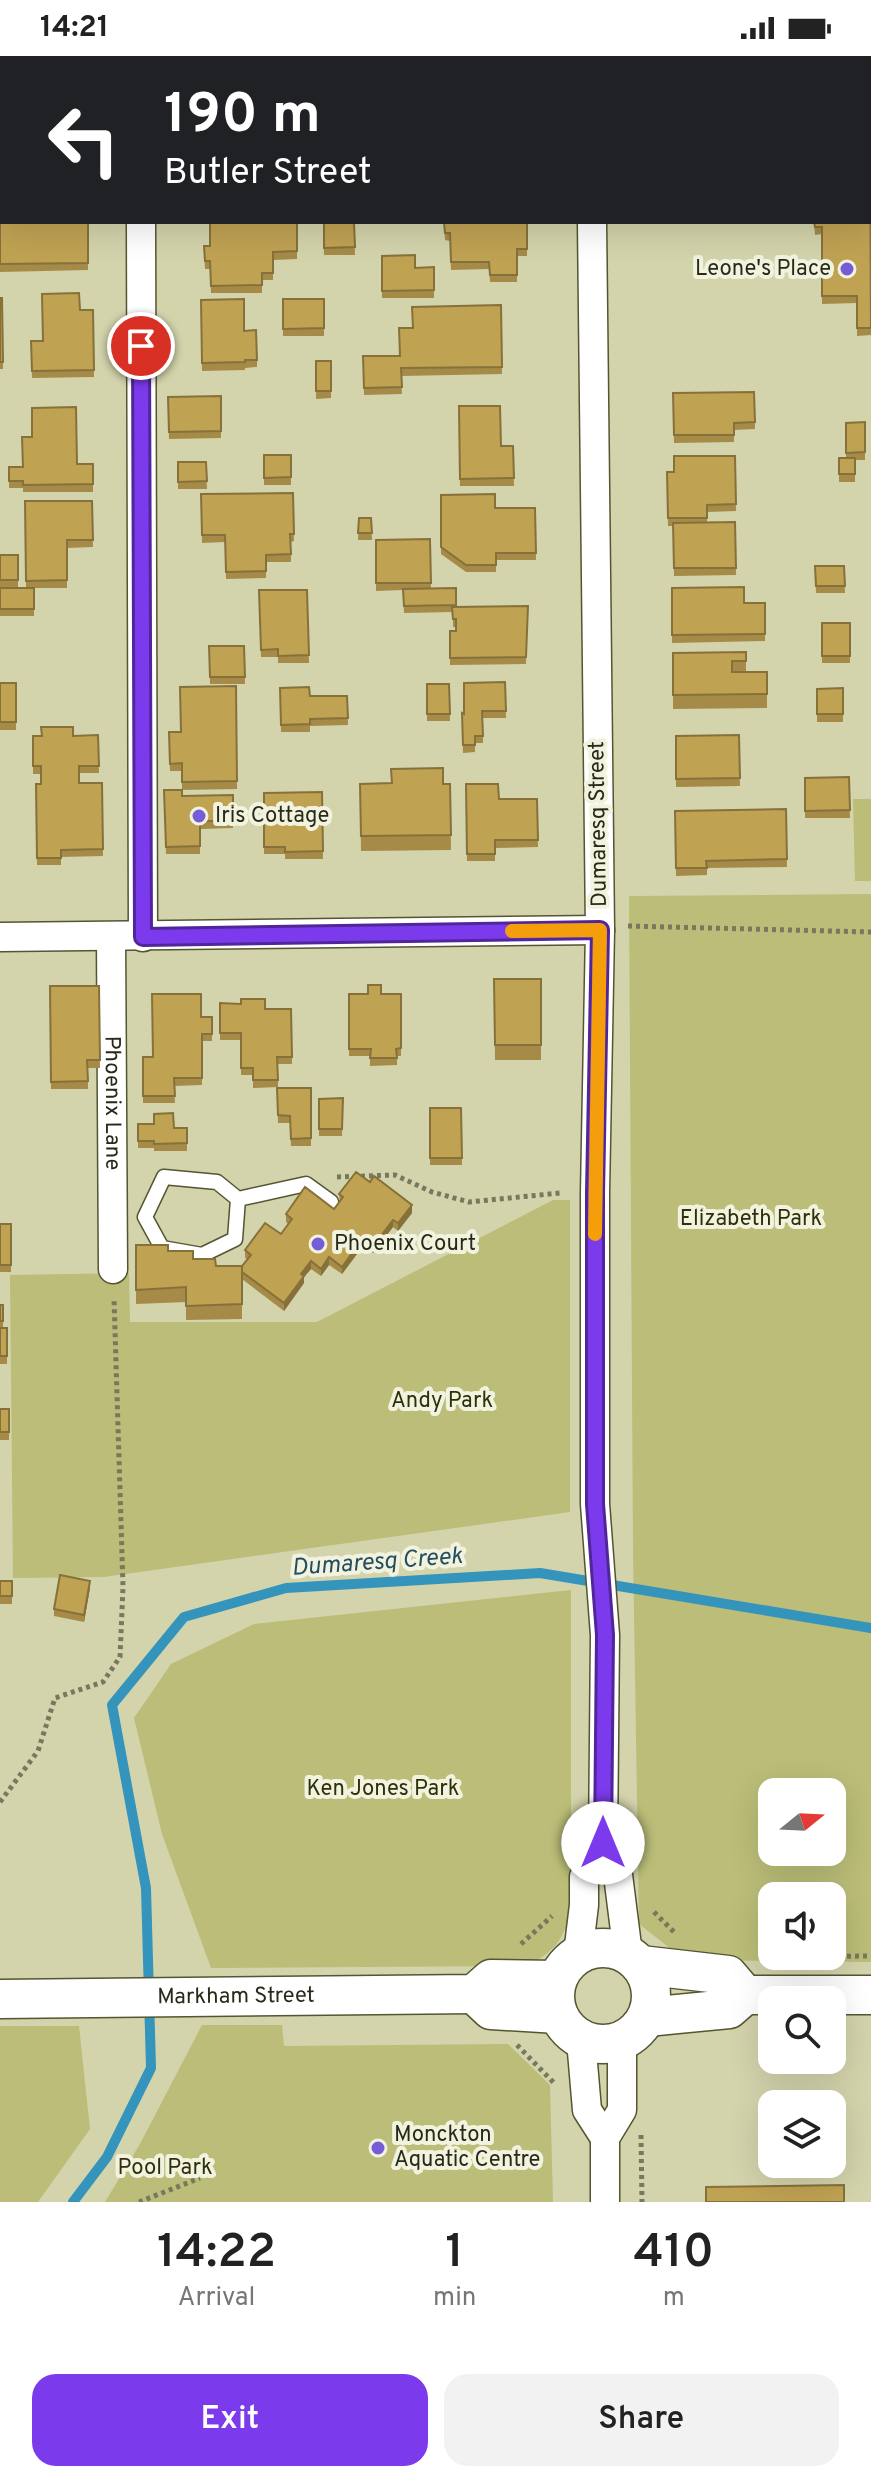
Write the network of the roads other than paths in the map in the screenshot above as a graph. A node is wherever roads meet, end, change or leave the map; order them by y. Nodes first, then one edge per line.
1 (141, 224) edge
2 (592, 224) edge
3 (600, 930) junction
4 (0, 937) edge
5 (111, 937) junction
6 (143, 937) junction
7 (238, 1199) junction
8 (331, 1202) edge
9 (129, 1217) junction
10 (113, 1269) road end
11 (603, 1857) junction
12 (634, 1960) junction
13 (745, 1995) junction
14 (871, 1995) edge
15 (568, 1997) junction
16 (0, 1999) edge
17 (635, 2029) junction
18 (605, 2138) junction
19 (605, 2202) edge

1 - 6 street
2 - 3 street, Dumaresq Street
3 - 6 street
3 - 11 street, Dumaresq Street
4 - 5 street
5 - 6 street
5 - 9 street, Phoenix Lane
7 - 8 lane
7 - 9 lane
7 - 9 lane
9 - 10 street, Phoenix Lane
11 - 12 street, Dumaresq Street
11 - 15 street, Dumaresq Street
12 - 13 street
12 - 15 street
12 - 17 street
13 - 14 street
13 - 17 street
15 - 16 street, Markham Street
15 - 17 street
15 - 18 street, Dumaresq Street
17 - 18 street, Dumaresq Street
18 - 19 street, Dumaresq Street

